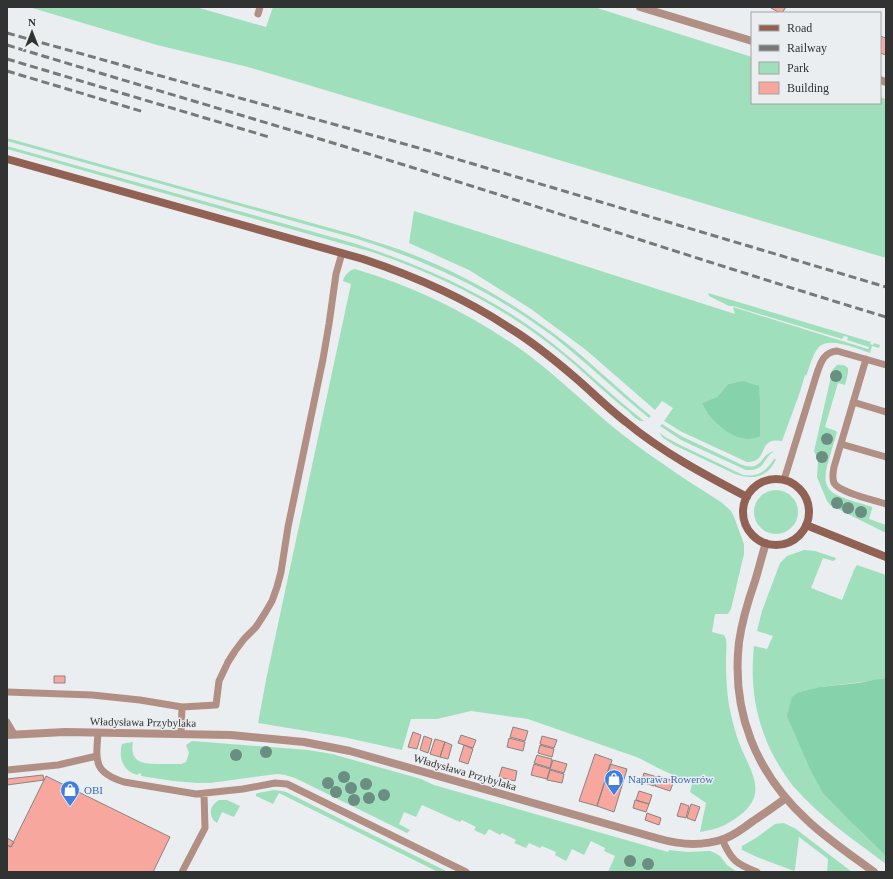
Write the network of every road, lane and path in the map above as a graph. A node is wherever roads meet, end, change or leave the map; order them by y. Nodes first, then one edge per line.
1 (640, 7) edge
2 (751, 41) edge
3 (7, 159) edge
4 (342, 253) junction
5 (866, 359) junction
6 (886, 365) edge
7 (853, 402) junction
8 (886, 412) edge
9 (840, 444) junction
10 (886, 457) edge
11 (784, 480) junction
12 (746, 497) junction
13 (886, 504) edge
14 (806, 525) junction
15 (766, 543) junction
16 (886, 557) edge
17 (7, 692) edge
18 (182, 707) junction
19 (7, 722) edge
20 (98, 733) junction
21 (10, 734) edge
22 (181, 734) junction
23 (96, 756) junction
24 (7, 770) edge
25 (204, 794) junction
26 (786, 798) junction
27 (722, 839) junction
28 (182, 872) edge
29 (466, 872) edge
30 (758, 872) edge
31 (874, 872) edge

1 - 2 street
3 - 4 street
4 - 12 street
4 - 18 lane
5 - 6 lane
5 - 7 lane
5 - 11 lane
7 - 8 lane
7 - 9 lane
9 - 10 lane
9 - 13 lane
11 - 12 street
11 - 14 street
12 - 15 street
14 - 15 street
14 - 16 street
15 - 26 street
17 - 18 lane
18 - 22 lane
19 - 21 lane
20 - 21 street, Władysława Przybylaka
20 - 22 street, Władysława Przybylaka
20 - 23 lane
22 - 27 street, Władysława Przybylaka
23 - 24 lane
23 - 25 lane
25 - 28 lane
25 - 29 lane
26 - 27 street, Władysława Przybylaka
26 - 31 street
27 - 30 lane

